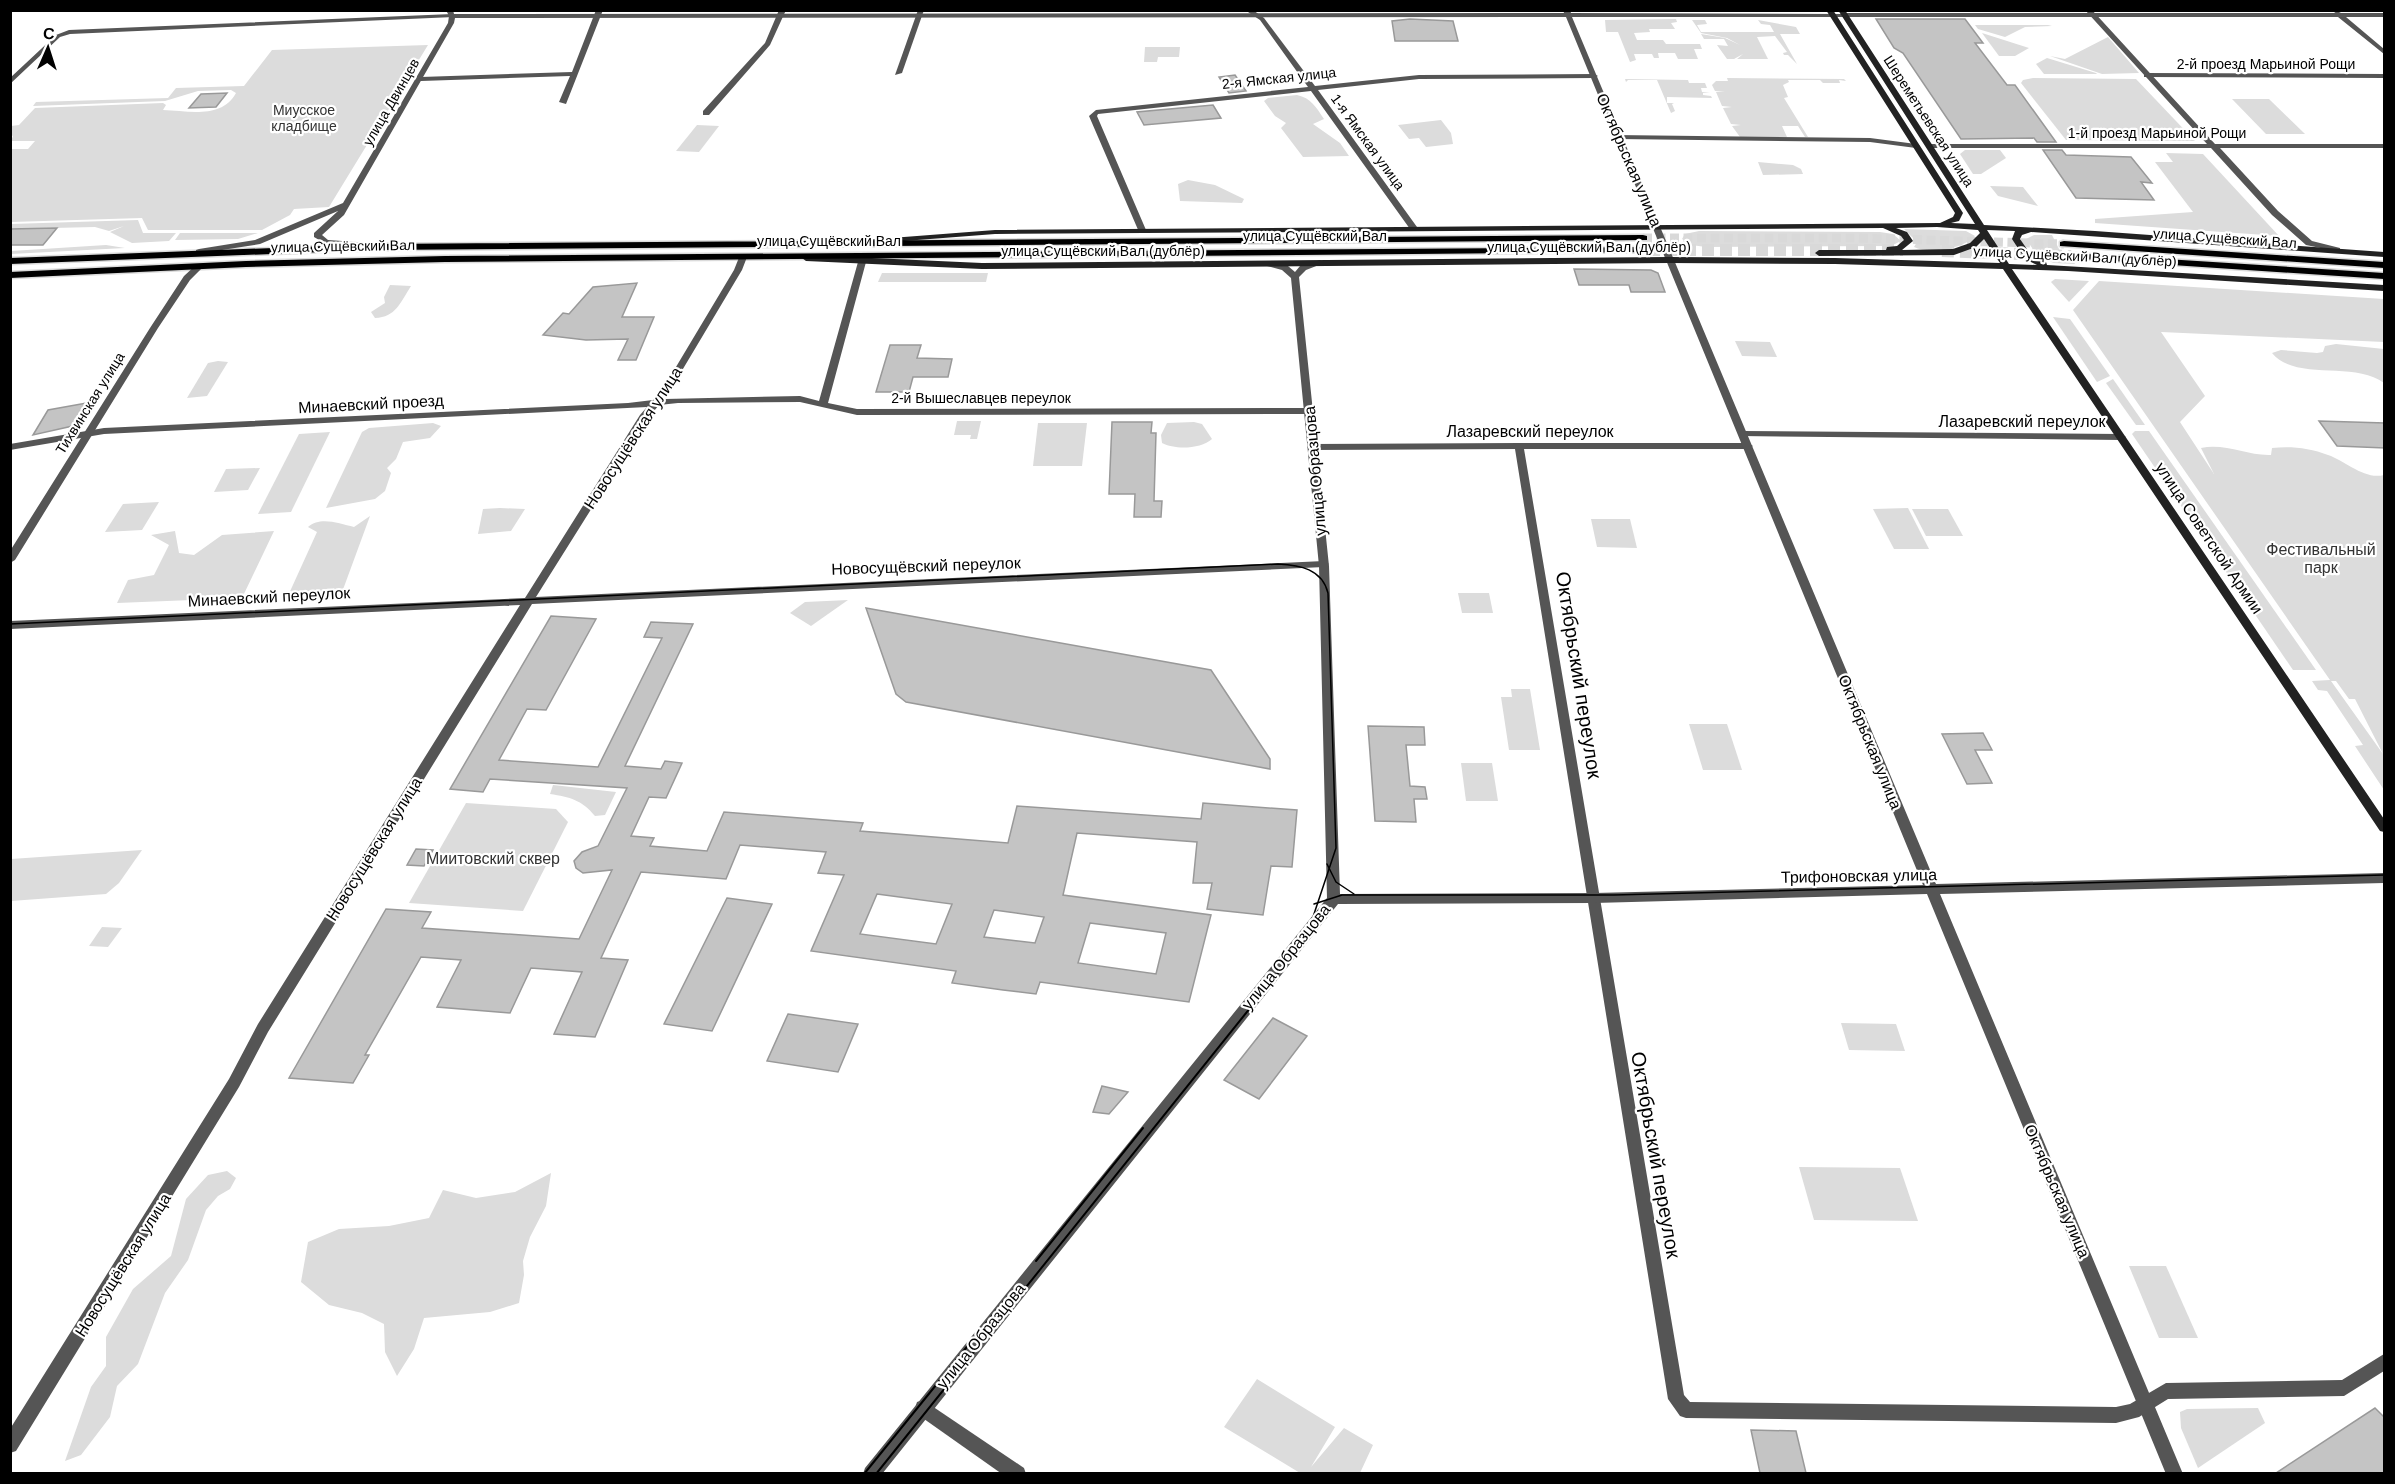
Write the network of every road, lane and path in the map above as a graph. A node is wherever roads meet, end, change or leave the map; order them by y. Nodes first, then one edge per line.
1 (1248, 10) edge
2 (451, 13) edge
3 (599, 13) edge
4 (782, 13) edge
5 (1200, 13) edge
6 (1567, 13) edge
7 (1831, 13) edge
8 (1842, 13) edge
9 (2091, 13) edge
10 (2337, 13) edge
11 (920, 14) edge
12 (1067, 14) edge
13 (1258, 15) junction
14 (2385, 15) edge
15 (2385, 52) edge
16 (898, 73) dead end
17 (574, 74) junction
18 (2147, 75) junction
19 (1594, 76) junction
20 (2385, 76) edge
21 (421, 79) junction
22 (10, 82) edge
23 (1312, 89) junction
24 (563, 102) dead end
25 (706, 113) dead end
26 (1618, 137) junction
27 (1916, 146) junction
28 (1930, 146) junction
29 (2385, 146) edge
30 (2214, 147) junction
31 (346, 205) junction
32 (1850, 224) junction
33 (1656, 225) junction
34 (1937, 225) junction
35 (1413, 228) junction
36 (1983, 229) junction
37 (2037, 229) junction
38 (1142, 230) junction
39 (1643, 238) tunnel mouth
40 (854, 243) junction
41 (2064, 244) tunnel mouth
42 (376, 247) junction
43 (1648, 250) tunnel mouth
44 (2342, 250) junction
45 (193, 253) junction
46 (1854, 253) junction
47 (2385, 254) edge
48 (2071, 256) tunnel mouth
49 (743, 257) junction
50 (793, 257) junction
51 (1669, 260) junction
52 (1717, 260) junction
53 (10, 261) edge
54 (862, 262) junction
55 (1266, 263) junction
56 (1320, 263) junction
57 (2385, 265) edge
58 (200, 266) junction
59 (2006, 266) junction
60 (2068, 268) junction
61 (10, 275) edge
62 (2385, 276) edge
63 (1295, 277) junction
64 (2385, 288) edge
65 (654, 404) junction
66 (823, 404) junction
67 (1310, 411) junction
68 (89, 433) junction
69 (2121, 436) junction
70 (1746, 440) junction
71 (1519, 446) junction
72 (10, 447) edge
73 (1312, 447) junction
74 (10, 560) edge
75 (1324, 564) junction
76 (530, 601) junction
77 (10, 625) edge
78 (2385, 828) edge
79 (2385, 878) edge
80 (1931, 891) junction
81 (1594, 898) junction
82 (1334, 899) junction
83 (2385, 1362) edge
84 (2146, 1403) junction
85 (923, 1408) junction
86 (10, 1445) edge
87 (871, 1473) edge
88 (1018, 1473) edge
89 (2175, 1473) edge

1 - 13 street
2 - 3 street
2 - 21 street, улица Двинцев
2 - 22 street
3 - 4 street
3 - 17 street
4 - 11 street
4 - 25 street
5 - 12 street
5 - 13 street
6 - 7 street
6 - 13 street
6 - 19 street, Октябрьская улица
7 - 8 street
7 - 27 main road, Шереметьевская улица
8 - 9 street
8 - 28 main road, Шереметьевская улица
9 - 10 street
9 - 18 street
10 - 14 street
10 - 15 street
11 - 12 street
11 - 16 street
13 - 23 street, 1-я Ямская улица
17 - 21 street
17 - 24 street
18 - 20 street, 2-й проезд Марьиной Рощи
18 - 30 street
19 - 23 street, 2-я Ямская улица
19 - 26 street, Октябрьская улица
21 - 31 street, улица Двинцев
23 - 35 street, 1-я Ямская улица
23 - 38 street, 2-я Ямская улица
26 - 27 street
26 - 33 street, Октябрьская улица
27 - 34 main road, Шереметьевская улица
28 - 30 street, 1-й проезд Марьиной Рощи
28 - 36 main road, Шереметьевская улица
29 - 30 street, 1-й проезд Марьиной Рощи
30 - 44 street
31 - 42 street, улица Двинцев
31 - 45 street
32 - 33 main road, улица Сущёвский Вал (дублёр)
32 - 34 main road, улица Сущёвский Вал (дублёр)
32 - 46 main road
33 - 35 main road, улица Сущёвский Вал (дублёр)
33 - 51 street, Октябрьская улица
34 - 36 main road, улица Сущёвский Вал (дублёр)
35 - 38 main road, улица Сущёвский Вал (дублёр)
36 - 37 main road, улица Сущёвский Вал (дублёр)
36 - 46 main road
36 - 59 main road, Шереметьевская улица
37 - 44 main road, улица Сущёвский Вал (дублёр)
37 - 60 main road
38 - 40 main road, улица Сущёвский Вал (дублёр)
39 - 40 main road, улица Сущёвский Вал
40 - 42 main road, улица Сущёвский Вал
41 - 57 main road, улица Сущёвский Вал
42 - 45 main road, улица Сущёвский Вал
43 - 50 main road, улица Сущёвский Вал
44 - 47 main road, улица Сущёвский Вал (дублёр)
45 - 53 main road, улица Сущёвский Вал
46 - 52 main road
48 - 62 main road, улица Сущёвский Вал
49 - 50 main road, улица Сущёвский Вал
49 - 58 main road, улица Сущёвский Вал
49 - 65 street, Новосущёвская улица
50 - 54 main road, улица Сущёвский Вал (дублёр)
51 - 52 main road, улица Сущёвский Вал (дублёр)
51 - 56 main road, улица Сущёвский Вал (дублёр)
51 - 70 street, Октябрьская улица
52 - 59 main road, улица Сущёвский Вал (дублёр)
54 - 55 main road, улица Сущёвский Вал (дублёр)
54 - 66 street
55 - 56 main road, улица Сущёвский Вал (дублёр)
55 - 63 street
56 - 63 street
58 - 61 main road, улица Сущёвский Вал
58 - 68 street, Тихвинская улица
59 - 60 main road, улица Сущёвский Вал (дублёр)
59 - 69 main road, улица Советской Армии
60 - 64 main road, улица Сущёвский Вал (дублёр)
63 - 67 street, улица Образцова
65 - 66 street, 2-й Вышеславцев переулок
65 - 68 street, Минаевский проезд
65 - 76 street, Новосущёвская улица
66 - 67 street, 2-й Вышеславцев переулок
67 - 73 street, улица Образцова
68 - 72 street, Минаевский проезд
68 - 74 street, Тихвинская улица
69 - 70 street, Лазаревский переулок
69 - 78 main road, улица Советской Армии
70 - 71 street, Лазаревский переулок
70 - 80 street, Октябрьская улица
71 - 73 street, Лазаревский переулок
71 - 81 street, Октябрьский переулок
73 - 75 street, улица Образцова
75 - 76 street, Новосущёвский переулок
75 - 82 street, улица Образцова
76 - 77 street, Минаевский переулок
76 - 86 street, Новосущёвская улица
79 - 80 street, Трифоновская улица
80 - 81 street, Трифоновская улица
80 - 84 street, Октябрьская улица
81 - 82 street, Трифоновская улица
81 - 84 street, Октябрьский переулок
82 - 85 street, улица Образцова
83 - 84 street, Октябрьский переулок
84 - 89 street, Октябрьская улица
85 - 87 street, улица Образцова
85 - 88 street

